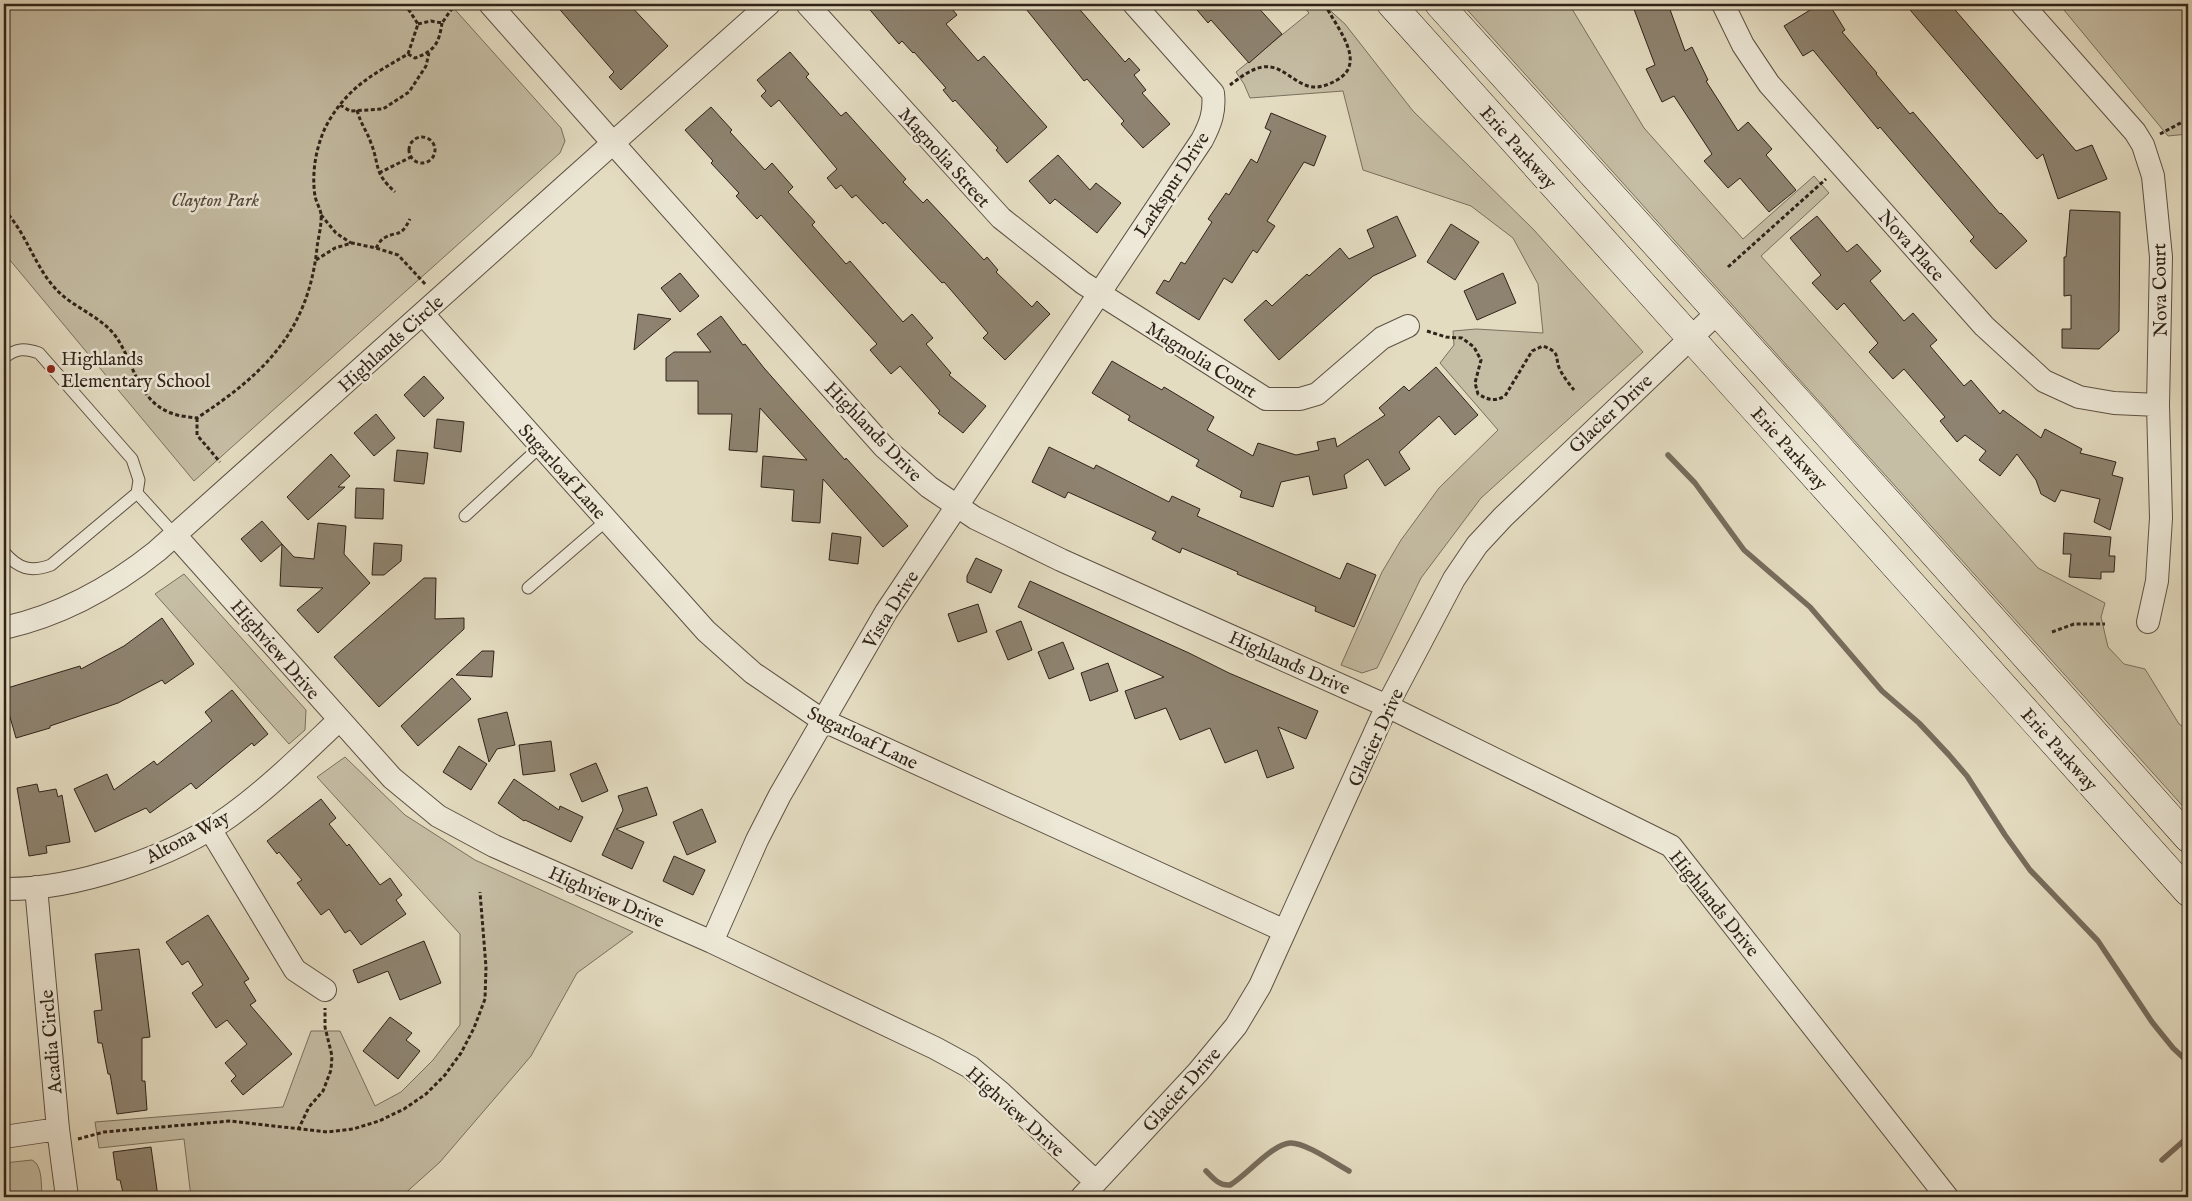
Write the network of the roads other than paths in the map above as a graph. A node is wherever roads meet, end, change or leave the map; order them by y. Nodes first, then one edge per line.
1 (490, 4) edge
2 (769, 4) edge
3 (807, 4) edge
4 (1134, 4) edge
5 (1391, 4) edge
6 (1439, 4) edge
7 (1723, 4) edge
8 (2022, 4) edge
9 (613, 143) junction
10 (1099, 294) junction
11 (1717, 313) junction
12 (423, 314) junction
13 (1408, 326) dead end
14 (1690, 337) junction
15 (4, 358) edge
16 (2158, 405) junction
17 (541, 446) junction
18 (137, 493) junction
19 (956, 507) junction
20 (465, 516) dead end
21 (607, 520) junction
22 (175, 535) junction
23 (4, 552) edge
24 (528, 588) dead end
25 (2148, 622) dead end
26 (4, 628) edge
27 (1387, 706) junction
28 (339, 720) junction
29 (822, 720) junction
30 (210, 829) junction
31 (2188, 838) edge
32 (36, 887) junction
33 (4, 889) edge
34 (2188, 892) edge
35 (1285, 931) junction
36 (712, 942) junction
37 (325, 990) dead end
38 (68, 1134) junction
39 (4, 1137) edge
40 (1089, 1190) edge
41 (66, 1197) edge
42 (1947, 1197) edge

1 - 9 street
2 - 9 street, Highlands Circle
3 - 10 street, Magnolia Street
4 - 10 street, Larkspur Drive
5 - 14 main road, Erie Parkway
6 - 11 main road, Erie Parkway
7 - 16 street, Nova Place
8 - 16 street, Nova Court
9 - 12 street, Highlands Circle
9 - 19 street, Highlands Drive
10 - 13 street, Magnolia Court
10 - 19 street, Vista Drive
11 - 14 street, Glacier Drive
11 - 31 main road, Erie Parkway
12 - 17 street, Sugarloaf Lane
12 - 22 street, Highlands Circle
14 - 27 street, Glacier Drive
14 - 34 main road, Erie Parkway
15 - 18 lane
16 - 25 street, Nova Court
17 - 20 lane
17 - 21 street, Sugarloaf Lane
18 - 22 lane
18 - 23 lane
19 - 27 street, Highlands Drive
19 - 29 street, Vista Drive
21 - 24 lane
21 - 29 street, Sugarloaf Lane
22 - 26 street, Highlands Circle
22 - 28 street, Highview Drive
27 - 35 street, Glacier Drive
27 - 42 street, Highlands Drive
28 - 30 street, Altona Way
28 - 36 street, Highview Drive
29 - 35 street, Sugarloaf Lane
29 - 36 street, Vista Drive
30 - 32 street, Altona Way
30 - 37 street
32 - 33 street, Altona Way
32 - 38 street, Acadia Circle
35 - 40 street, Glacier Drive
36 - 40 street, Highview Drive
38 - 39 street
38 - 41 street, Acadia Circle

